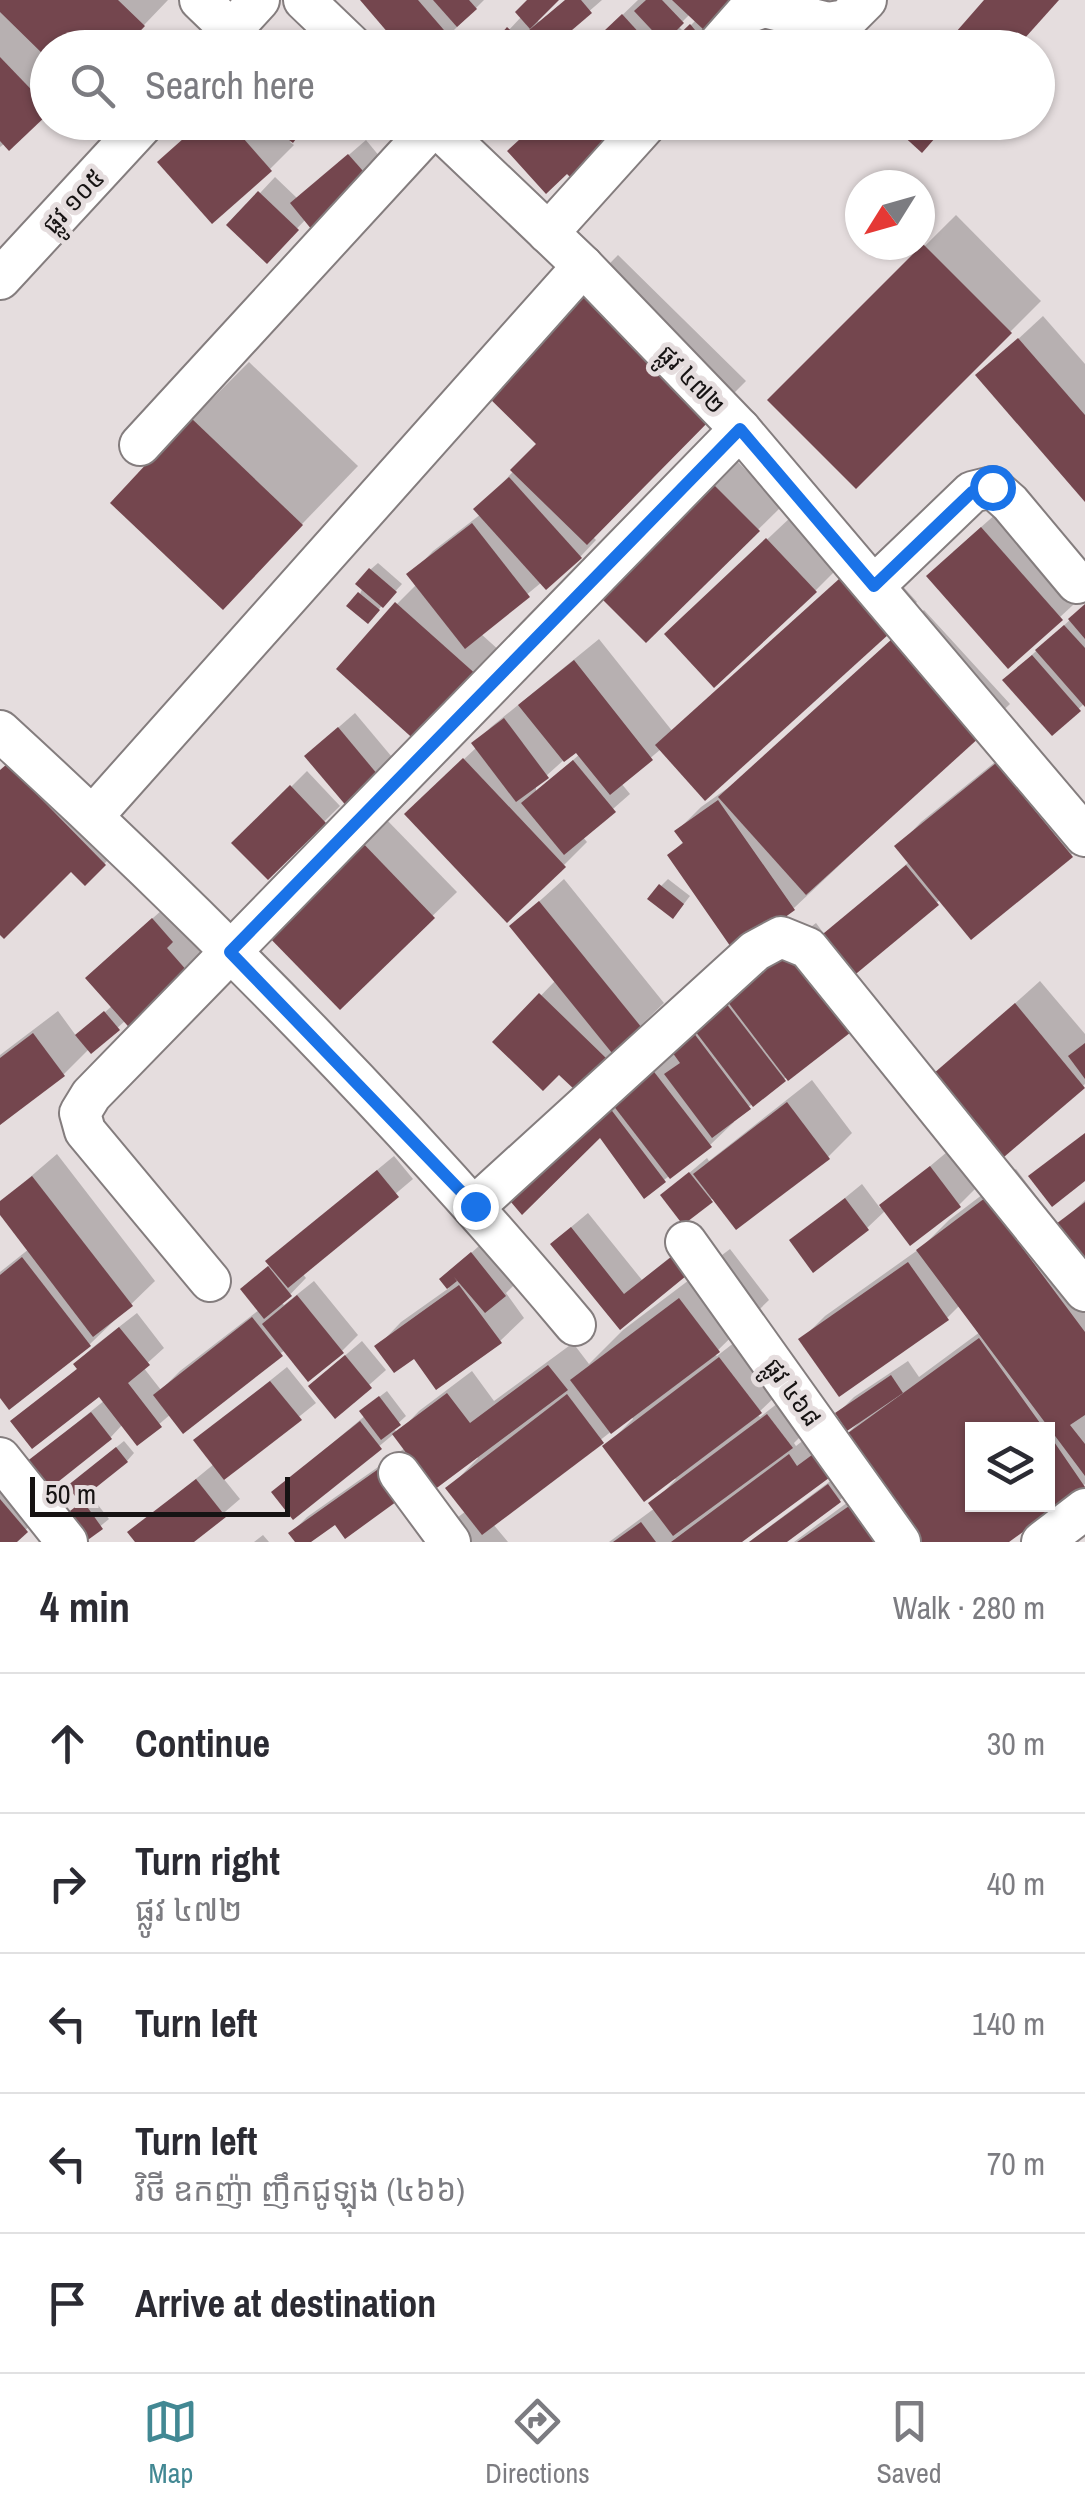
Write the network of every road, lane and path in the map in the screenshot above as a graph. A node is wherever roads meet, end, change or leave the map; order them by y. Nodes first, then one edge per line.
1 (200, 0) edge
2 (259, 0) edge
3 (304, 0) edge
4 (866, 0) edge
5 (218, 30) edge
6 (231, 30) edge
7 (335, 30) edge
8 (731, 30) edge
9 (128, 140) edge
10 (418, 140) edge
11 (450, 140) edge
12 (632, 140) edge
13 (548, 233) junction
14 (583, 266) junction
15 (0, 279) edge
16 (740, 429) junction
17 (140, 445) dead end
18 (1078, 583) dead end
19 (874, 586) junction
20 (0, 731) edge
21 (93, 816) junction
22 (1085, 836) edge
23 (230, 952) junction
24 (475, 1206) junction
25 (686, 1242) dead end
26 (210, 1281) dead end
27 (1085, 1291) edge
28 (575, 1325) dead end
29 (0, 1458) edge
30 (399, 1473) dead end
31 (1085, 1508) edge
32 (66, 1542) edge
33 (450, 1542) edge
34 (900, 1542) edge
35 (1042, 1542) edge

1 - 5 street
2 - 6 street
3 - 7 street
4 - 8 street
9 - 15 street, ផ្លូវ ១០៥
10 - 17 street
11 - 13 street, ផ្លូវ ៤៧២
12 - 13 street
13 - 14 street, ផ្លូវ ៤៧២
14 - 16 street, ផ្លូវ ៤៧២
14 - 21 street
16 - 19 street, ផ្លូវ ៤៧២
16 - 23 street
18 - 19 street
19 - 22 street, ផ្លូវ ៤៧២
20 - 21 street
21 - 23 street
23 - 24 street
23 - 26 street
24 - 27 street
24 - 28 street
25 - 34 street, ផ្លូវ ៤៦៨
29 - 32 street
30 - 33 street
31 - 35 street

